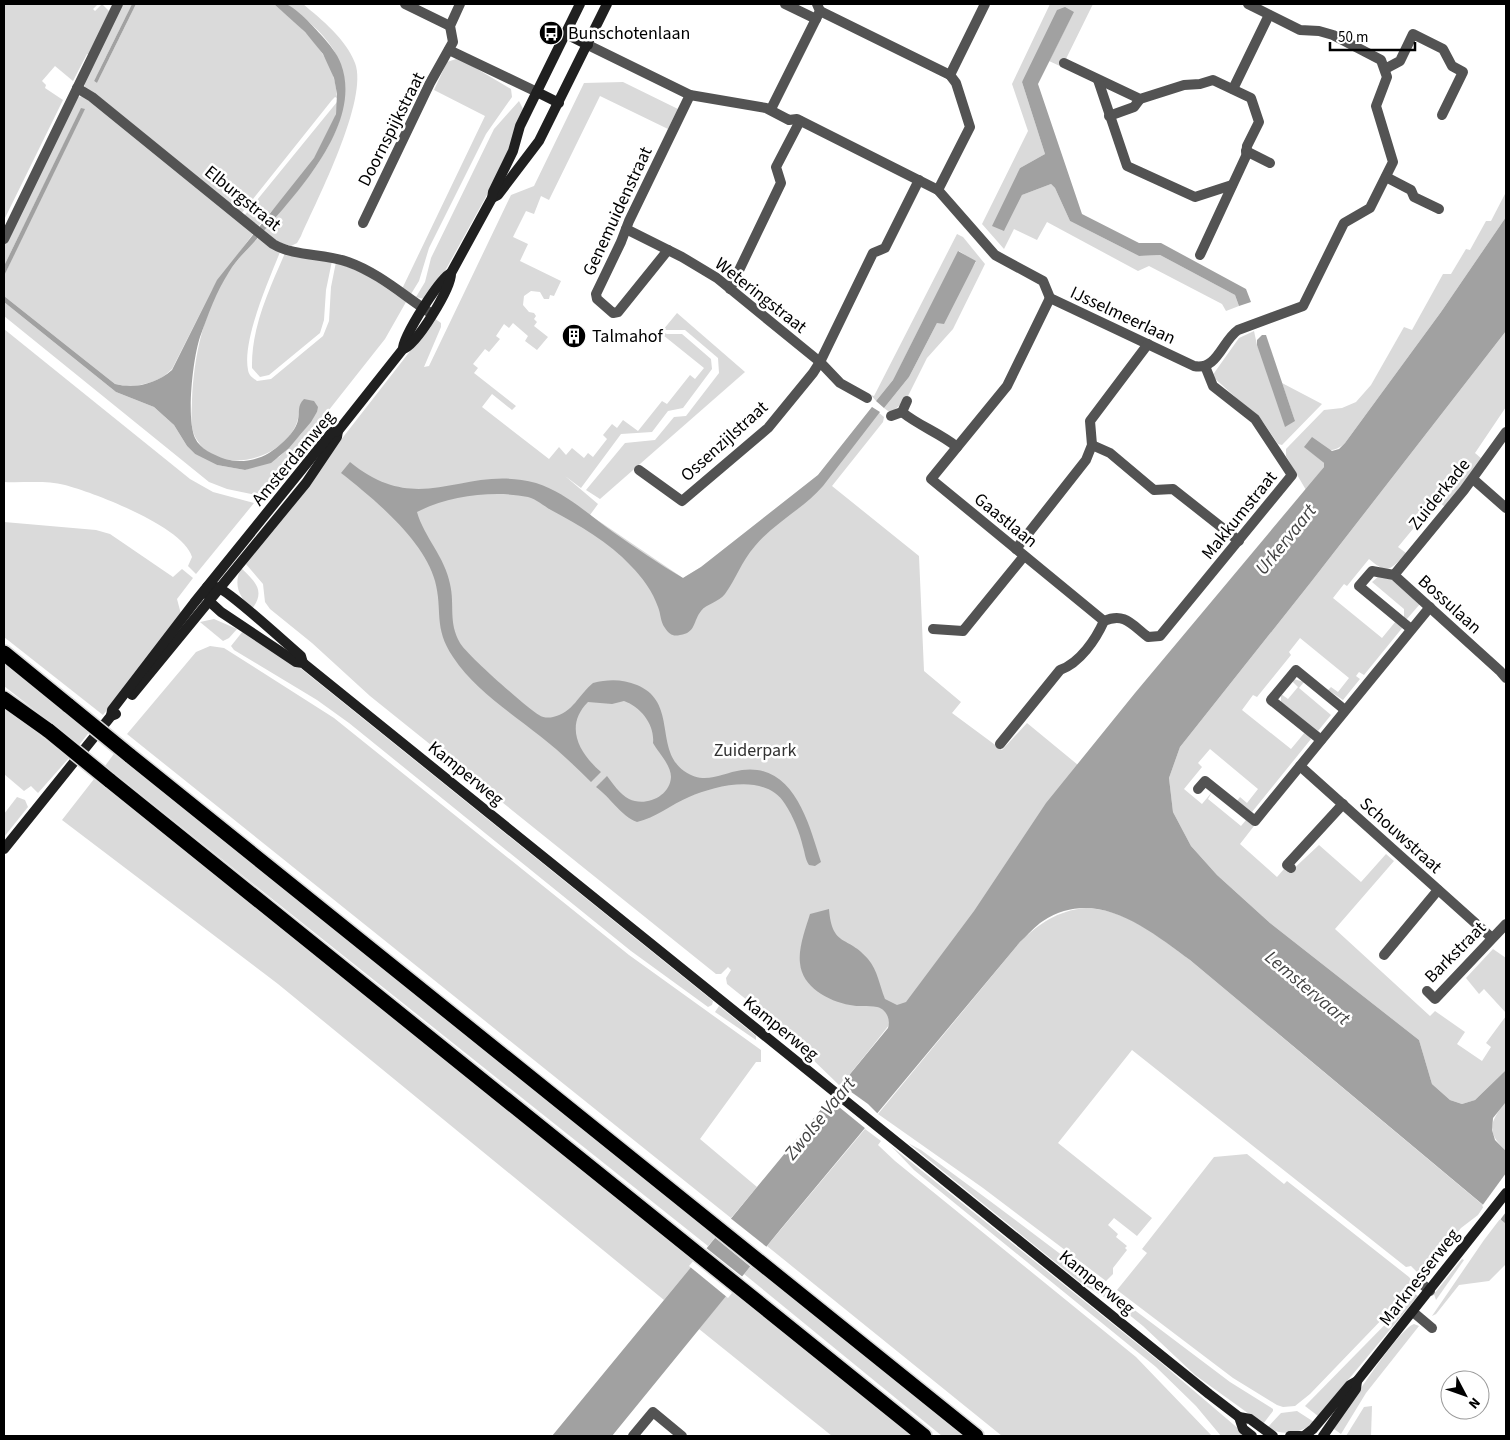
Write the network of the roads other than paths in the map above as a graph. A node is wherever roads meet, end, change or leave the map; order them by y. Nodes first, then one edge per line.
1 (405, 4) edge
2 (460, 4) edge
3 (580, 4) edge
4 (607, 4) edge
5 (785, 4) edge
6 (985, 4) edge
7 (1248, 4) edge
8 (113, 6) edge
9 (817, 11) edge
10 (1269, 15) junction
11 (450, 26) junction
12 (566, 34) junction
13 (588, 46) junction
14 (449, 50) junction
15 (1064, 63) dead end
16 (1385, 69) junction
17 (950, 75) junction
18 (1098, 80) junction
19 (77, 88) junction
20 (1233, 89) junction
21 (537, 92) junction
22 (690, 95) junction
23 (1140, 100) junction
24 (559, 103) junction
25 (771, 109) junction
26 (1442, 115) dead end
27 (1109, 116) junction
28 (800, 121) junction
29 (1246, 151) junction
30 (1270, 163) dead end
31 (1386, 177) junction
32 (919, 180) junction
33 (1232, 185) junction
34 (938, 190) junction
35 (492, 198) junction
36 (1439, 209) dead end
37 (363, 223) dead end
38 (626, 230) junction
39 (4, 238) edge
40 (668, 250) junction
41 (1200, 255) dead end
42 (730, 289) junction
43 (1050, 298) junction
44 (428, 311) junction
45 (1148, 344) junction
46 (820, 362) junction
47 (1205, 366) junction
48 (867, 398) dead end
49 (907, 401) dead end
50 (902, 412) junction
51 (892, 416) dead end
52 (338, 431) junction
53 (1506, 432) edge
54 (1092, 445) junction
55 (957, 447) junction
56 (639, 470) dead end
57 (1473, 479) junction
58 (1506, 508) edge
59 (1239, 541) junction
60 (1016, 549) junction
61 (1024, 556) junction
62 (1394, 575) junction
63 (207, 587) junction
64 (221, 588) junction
65 (210, 602) junction
66 (1430, 607) junction
67 (1104, 620) junction
68 (933, 629) dead end
69 (1411, 629) junction
70 (4, 653) edge
71 (303, 663) junction
72 (1506, 678) edge
73 (4, 699) edge
74 (1345, 710) junction
75 (111, 716) junction
76 (1321, 740) junction
77 (1000, 744) dead end
78 (1300, 766) junction
79 (1198, 789) dead end
80 (1342, 804) junction
81 (4, 849) edge
82 (1291, 868) dead end
83 (1438, 890) junction
84 (1506, 924) edge
85 (1492, 938) junction
86 (1384, 955) dead end
87 (1427, 991) dead end
88 (1506, 1193) edge
89 (1421, 1283) dead end
90 (1430, 1291) junction
91 (1413, 1312) junction
92 (1432, 1328) dead end
93 (1357, 1381) junction
94 (1239, 1418) junction
95 (633, 1436) edge
96 (682, 1436) edge
97 (924, 1436) edge
98 (976, 1436) edge
99 (1252, 1436) edge
100 (1273, 1436) edge
101 (1290, 1436) edge
102 (1302, 1436) edge
103 (1324, 1436) edge

1 - 11 street
2 - 11 street
3 - 12 main road, Amsterdamweg
4 - 13 main road, Amsterdamweg
5 - 9 street
6 - 17 street
7 - 10 street
8 - 19 street
9 - 17 street
9 - 25 street
10 - 16 street
10 - 20 street
11 - 14 street
12 - 13 main road
12 - 21 main road, Amsterdamweg
13 - 22 street, IJsselmeerlaan
13 - 24 main road, Amsterdamweg
14 - 21 street
14 - 37 street, Doornspijkstraat
15 - 18 street
16 - 26 street
16 - 31 street
17 - 34 street
18 - 23 street
18 - 27 street
19 - 39 street
19 - 44 street, Elburgstraat
20 - 23 street
20 - 29 street
21 - 24 main road
21 - 35 main road, Amsterdamweg
22 - 25 street, IJsselmeerlaan
22 - 38 street, Genemuidenstraat
23 - 27 street
24 - 35 main road, Amsterdamweg
25 - 28 street, IJsselmeerlaan
27 - 33 street
28 - 32 street, IJsselmeerlaan
28 - 42 street
29 - 30 street
29 - 33 street
31 - 36 street
31 - 47 street
32 - 34 street, IJsselmeerlaan
32 - 46 street
33 - 41 street
34 - 43 street, IJsselmeerlaan
35 - 44 main road, Amsterdamweg
38 - 40 street, Weteringstraat
38 - 40 street, Genemuidenstraat
40 - 42 street, Weteringstraat
42 - 46 street, Weteringstraat
43 - 45 street, IJsselmeerlaan
43 - 55 street, Gaastlaan
44 - 52 main road, Amsterdamweg
45 - 47 street, IJsselmeerlaan
45 - 54 street
46 - 48 street, Weteringstraat
46 - 56 street, Ossenzijlstraat
47 - 59 street, Makkumstraat
49 - 50 street
50 - 51 street
50 - 55 street
52 - 63 main road, Amsterdamweg
52 - 64 main road
53 - 57 street, Zuiderkade
54 - 59 street
54 - 60 street
55 - 60 street, Gaastlaan
57 - 58 street
57 - 62 street, Zuiderkade
59 - 67 street, Makkumstraat
60 - 61 street, Gaastlaan
61 - 67 street, Gaastlaan
61 - 68 street
62 - 66 street, Bossulaan
62 - 69 street
63 - 64 main road
63 - 65 main road
63 - 75 main road
64 - 65 main road
64 - 71 main road, Kamperweg
65 - 71 main road, Kamperweg
65 - 75 main road
66 - 69 street
66 - 72 street, Bossulaan
67 - 77 street
69 - 74 street
70 - 98 highway, bridge
71 - 94 main road, Kamperweg
73 - 97 highway, bridge
74 - 76 street
74 - 76 street
75 - 81 main road
76 - 78 street
78 - 79 street
78 - 80 street, Schouwstraat
80 - 82 street, Schouwstraat
80 - 83 street, Schouwstraat
83 - 85 street, Schouwstraat
83 - 86 street, Schouwstraat
84 - 85 street, Barkstraat
85 - 87 street, Barkstraat
88 - 90 main road, Marknesserweg
89 - 90 street
90 - 91 main road, Marknesserweg
91 - 92 street
91 - 93 main road, Marknesserweg
93 - 102 main road, Marknesserweg
93 - 103 main road, Marknesserweg
94 - 99 main road, Kamperweg
94 - 100 main road, Kamperweg
95 - 96 street
101 - 102 main road, Marknesserweg

